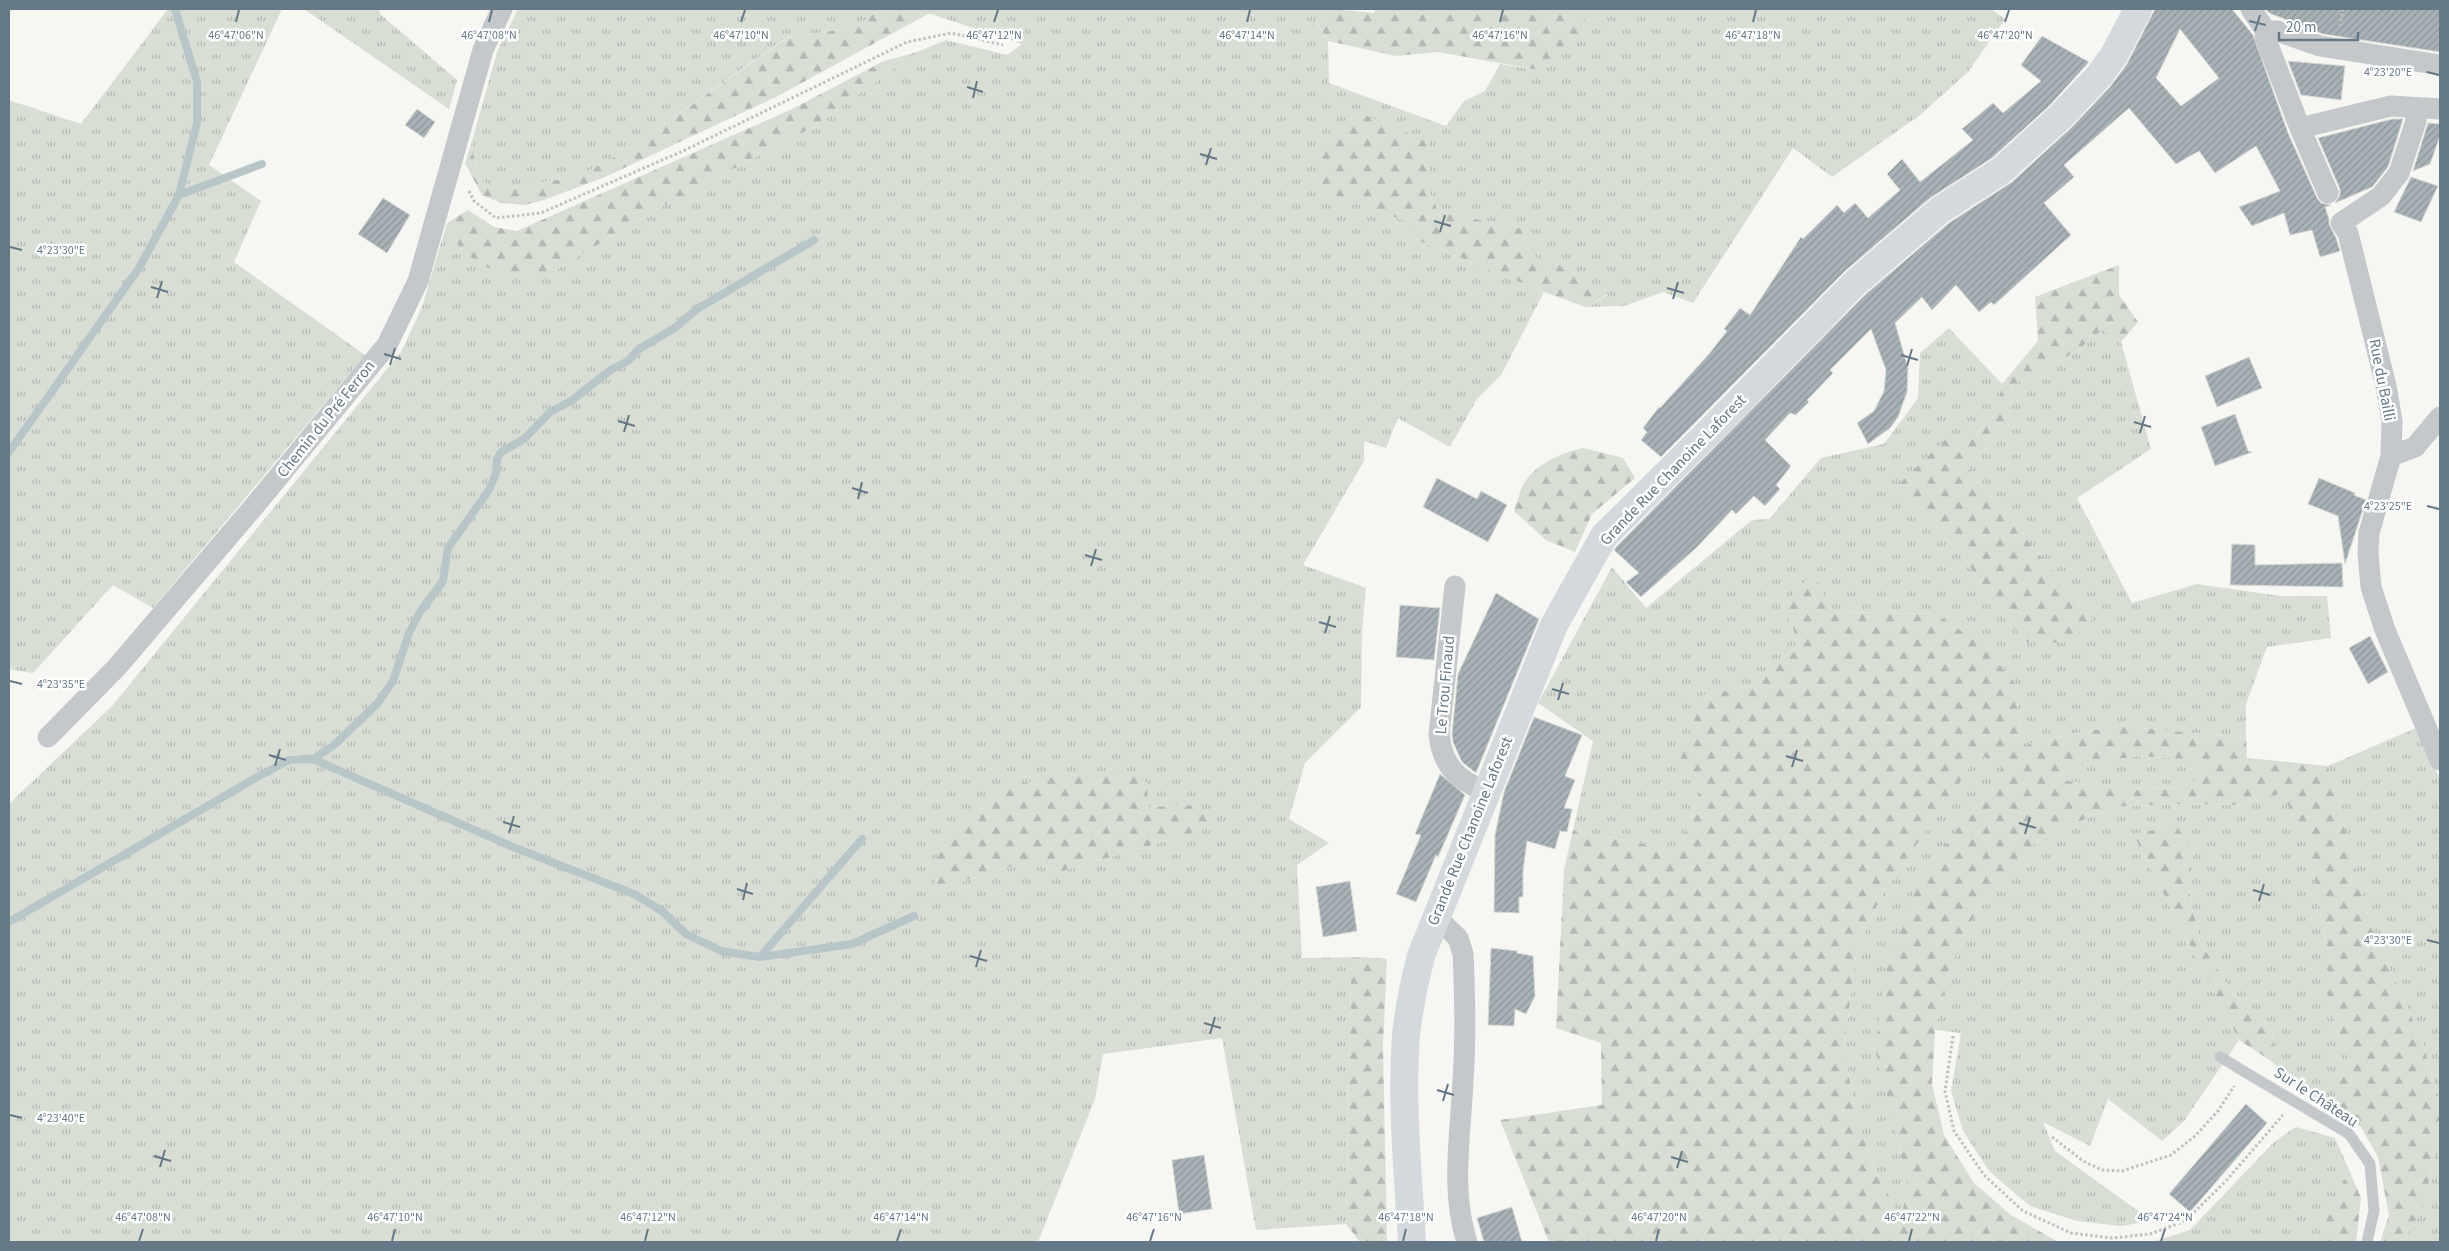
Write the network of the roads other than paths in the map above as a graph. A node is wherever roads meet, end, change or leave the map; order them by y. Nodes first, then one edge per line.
1 (502, 9) edge
2 (2138, 9) edge
3 (2251, 9) edge
4 (2266, 30) junction
5 (2440, 65) edge
6 (2415, 108) junction
7 (2440, 109) edge
8 (2300, 128) junction
9 (2328, 193) dead end
10 (2440, 417) edge
11 (2391, 456) junction
12 (1455, 586) dead end
13 (48, 737) dead end
14 (2440, 760) edge
15 (1486, 791) junction
16 (1435, 916) junction
17 (2220, 1057) dead end
18 (1412, 1242) edge
19 (1467, 1242) edge
20 (2367, 1242) edge

1 - 13 street, Chemin du Pré Ferron
2 - 15 main road, Grande Rue Chanoine Laforest
3 - 4 street
4 - 5 street
4 - 8 street
6 - 7 street
6 - 8 street
6 - 11 street, Rue du Bailli
8 - 9 street
10 - 11 street
11 - 14 street, Rue du Bailli
12 - 15 street, Le Trou Finaud
15 - 16 main road, Grande Rue Chanoine Laforest
16 - 18 main road, Grande Rue Chanoine Laforest
16 - 19 street
17 - 20 lane, Sur le Château

